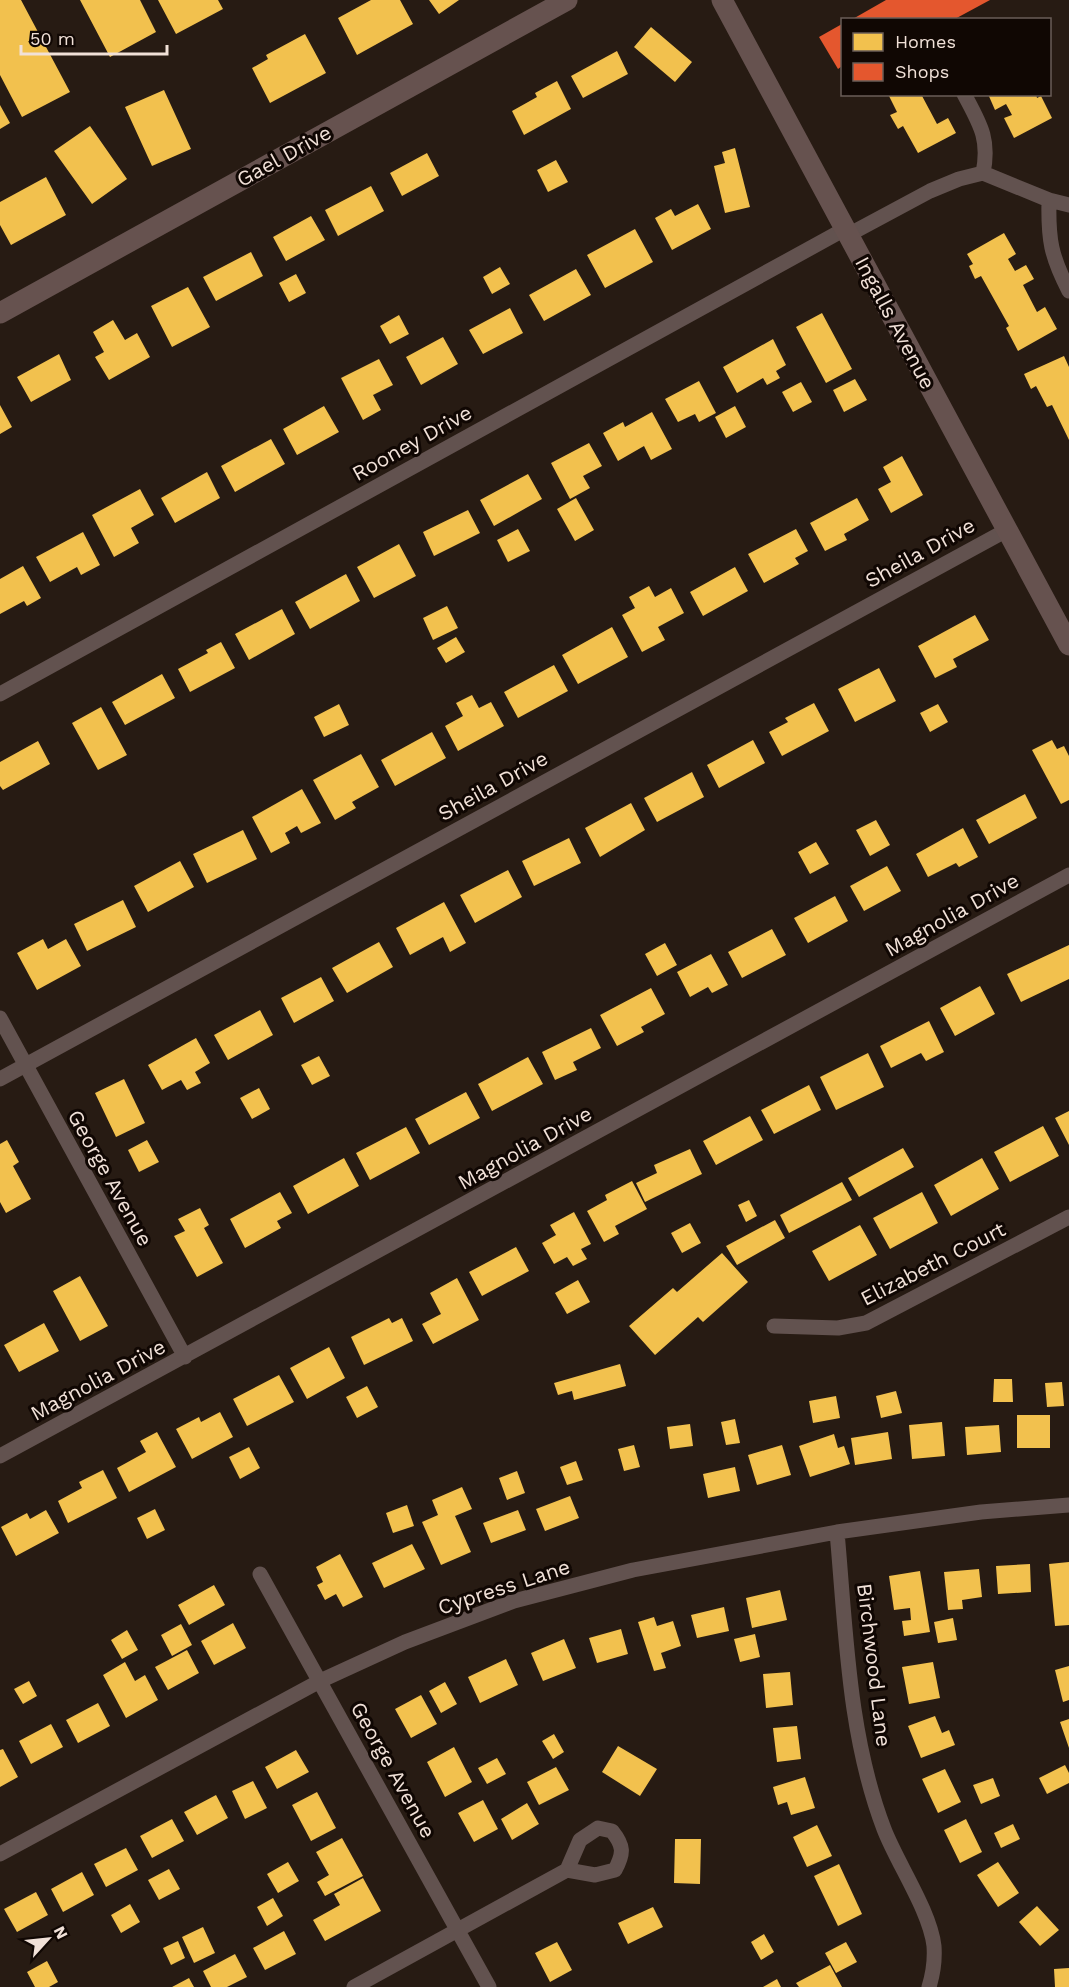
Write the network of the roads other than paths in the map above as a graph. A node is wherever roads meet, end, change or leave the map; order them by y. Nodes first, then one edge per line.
1 (567, 0) edge
2 (722, 0) edge
3 (965, 96) edge
4 (983, 173) junction
5 (1049, 200) junction
6 (1069, 205) edge
7 (847, 232) junction
8 (1069, 291) edge
9 (0, 313) edge
10 (1007, 530) junction
11 (1069, 645) edge
12 (0, 694) edge
13 (1069, 875) edge
14 (0, 1018) edge
15 (25, 1065) junction
16 (0, 1079) edge
17 (1069, 1217) edge
18 (774, 1326) dead end
19 (185, 1357) junction
20 (0, 1456) edge
21 (1069, 1505) edge
22 (837, 1532) junction
23 (260, 1574) dead end
24 (320, 1681) junction
25 (0, 1854) edge
26 (567, 1870) dead end
27 (458, 1930) junction
28 (354, 1987) edge
29 (489, 1987) edge
30 (929, 1987) edge

1 - 9 street, Gael Drive
2 - 7 street, Ingalls Avenue
3 - 4 street
4 - 5 street
4 - 7 street, Rooney Drive
5 - 6 street
5 - 8 street
7 - 10 street, Ingalls Avenue
7 - 12 street, Rooney Drive
10 - 11 street, Ingalls Avenue
10 - 15 street, Sheila Drive
13 - 19 street, Magnolia Drive
14 - 15 street, George Avenue
15 - 16 street, Sheila Drive
15 - 19 street, George Avenue
17 - 18 street, Elizabeth Court
19 - 20 street, Magnolia Drive
21 - 22 street, Cypress Lane
22 - 24 street, Cypress Lane
22 - 30 street, Birchwood Lane
23 - 24 street, George Avenue
24 - 25 street, Cypress Lane
24 - 27 street, George Avenue
26 - 27 street
27 - 28 street
27 - 29 street, George Avenue

